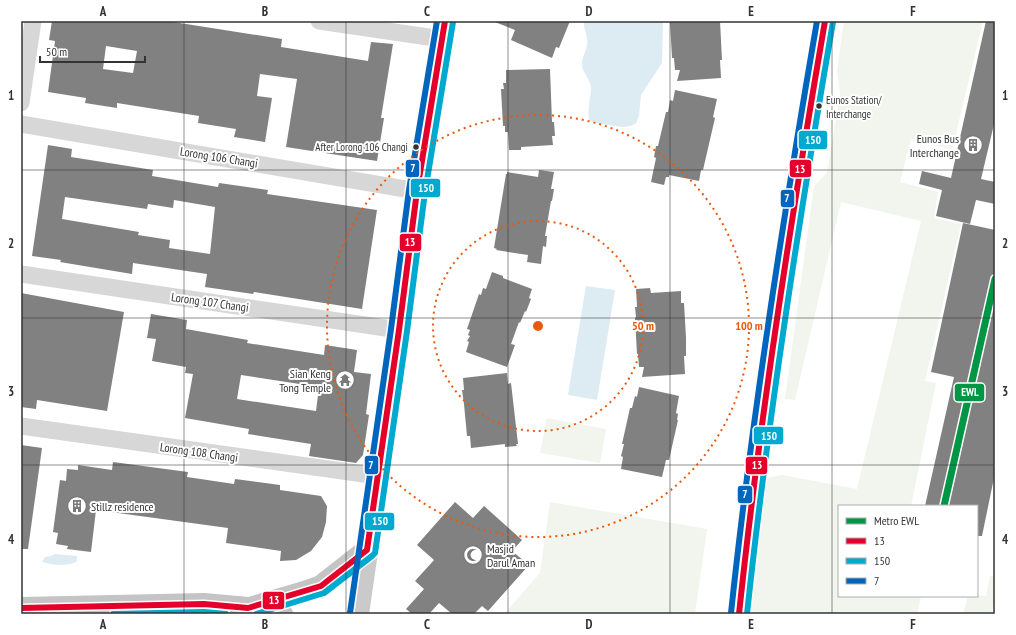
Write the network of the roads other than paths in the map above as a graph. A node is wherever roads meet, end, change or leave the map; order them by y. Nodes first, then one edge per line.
1 (33, 21) edge
2 (320, 21) edge
3 (825, 21) edge
4 (444, 30) edge
5 (21, 103) edge
6 (21, 124) edge
7 (417, 191) junction
8 (21, 274) edge
9 (399, 330) junction
10 (21, 426) edge
11 (378, 476) junction
12 (367, 550) junction
13 (21, 608) edge
14 (248, 608) junction
15 (166, 609) edge
16 (282, 614) edge
17 (358, 614) edge
18 (739, 614) edge

1 - 5 street
2 - 4 street
3 - 18 main road
4 - 7 main road
6 - 7 street, Lorong 106 Changi
7 - 9 main road
8 - 9 street, Lorong 107 Changi
9 - 11 main road
10 - 11 street, Lorong 108 Changi
11 - 12 main road
12 - 14 highway
12 - 17 main road
13 - 15 highway
14 - 15 highway
14 - 16 highway

